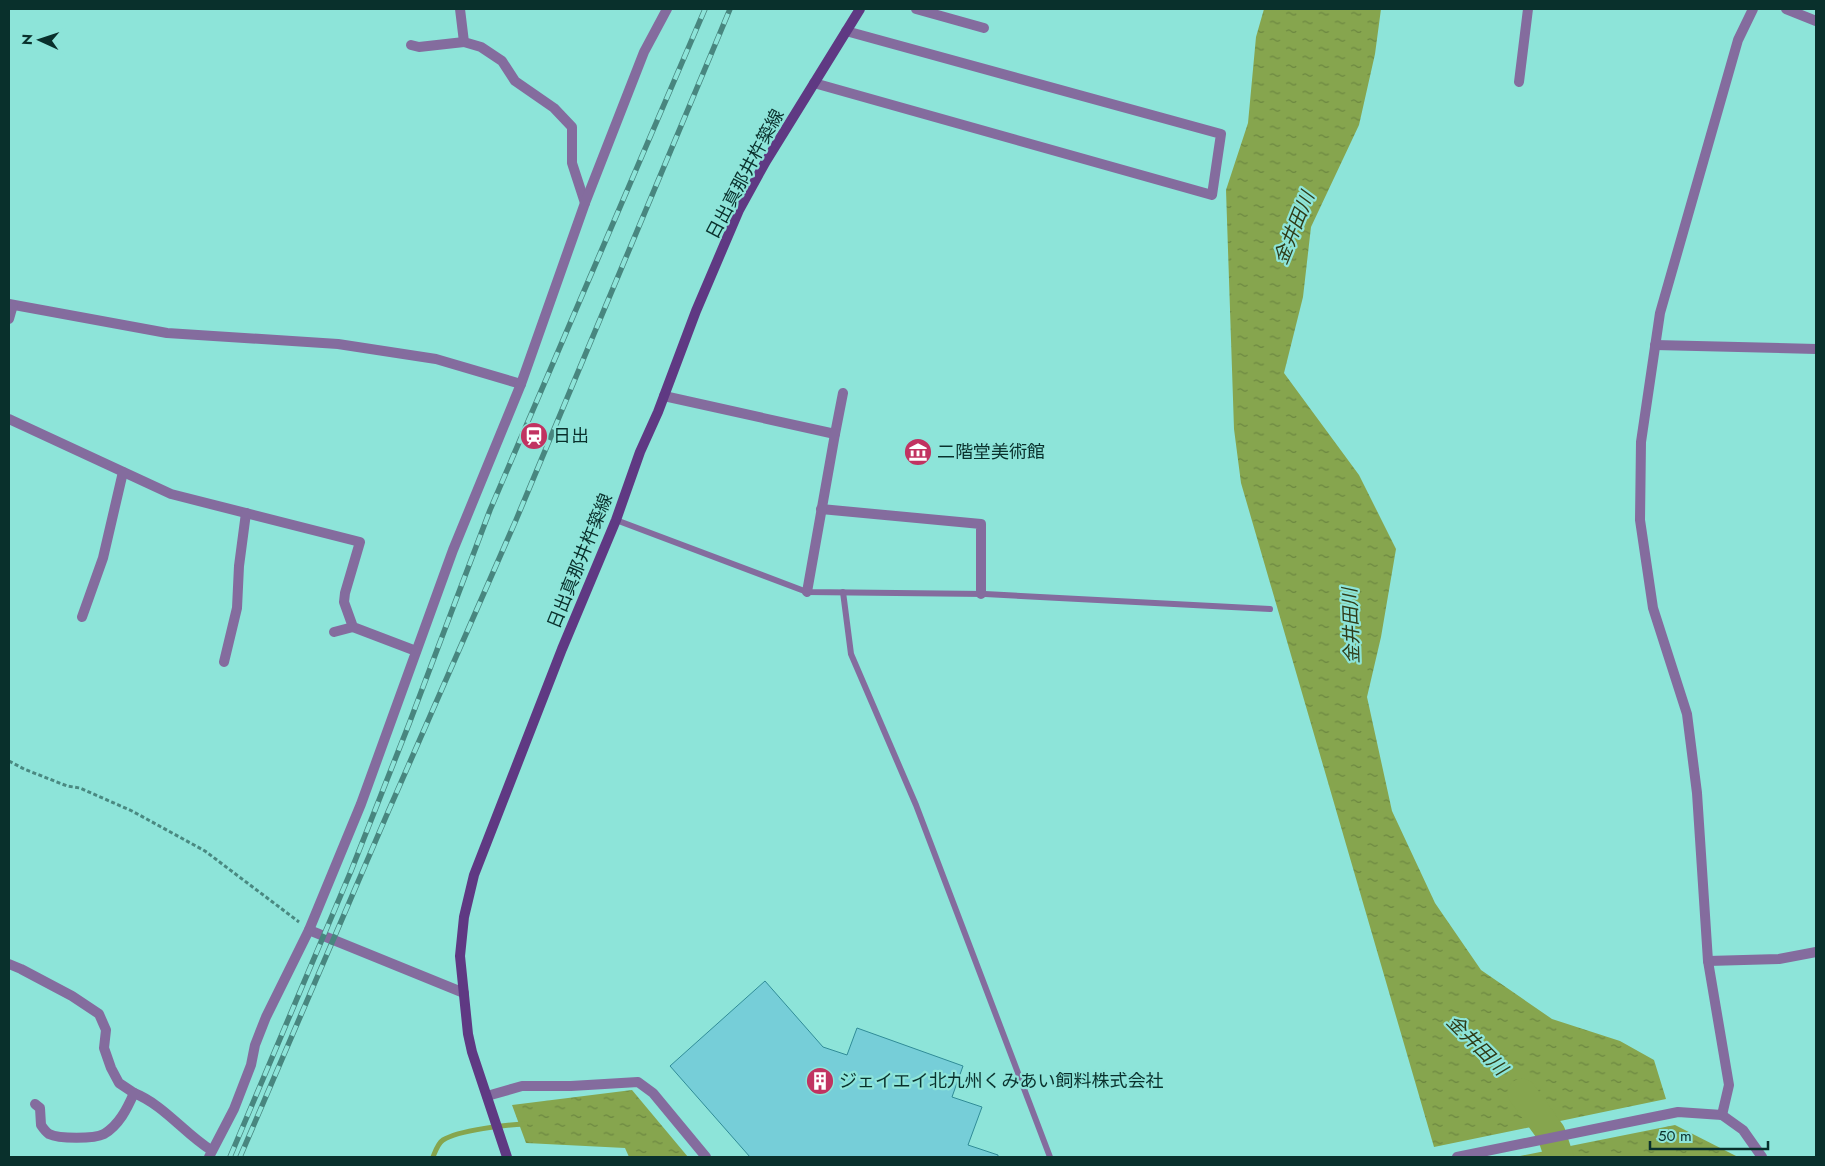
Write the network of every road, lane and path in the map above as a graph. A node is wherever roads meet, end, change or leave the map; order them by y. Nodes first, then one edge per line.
1 (460, 9) edge
2 (667, 9) edge
3 (860, 9) edge
4 (916, 9) edge
5 (1528, 9) edge
6 (1753, 9) edge
7 (1786, 9) edge
8 (1816, 21) edge
9 (984, 28) dead end
10 (846, 31) junction
11 (464, 42) junction
12 (411, 45) dead end
13 (1519, 82) dead end
14 (814, 83) junction
15 (586, 203) junction
16 (11, 305) edge
17 (9, 319) edge
18 (1655, 346) junction
19 (1816, 349) edge
20 (521, 384) junction
21 (843, 393) dead end
22 (664, 396) junction
23 (9, 419) edge
24 (835, 434) junction
25 (123, 472) junction
26 (821, 509) junction
27 (246, 513) junction
28 (616, 520) junction
29 (806, 592) junction
30 (843, 592) junction
31 (981, 594) junction
32 (1270, 609) dead end
33 (82, 616) dead end
34 (353, 628) junction
35 (334, 632) dead end
36 (416, 652) junction
37 (224, 662) dead end
38 (9, 761) edge
39 (308, 930) junction
40 (1816, 952) edge
41 (1708, 961) junction
42 (9, 964) edge
43 (464, 993) junction
44 (134, 1093) junction
45 (487, 1096) junction
46 (35, 1104) dead end
47 (1722, 1115) junction
48 (210, 1154) edge
49 (507, 1157) edge
50 (706, 1157) edge
51 (1050, 1157) edge
52 (1457, 1157) edge
53 (1762, 1157) edge

1 - 11 street
2 - 15 street
3 - 10 main road, 日出真那井杵築線
4 - 9 street
5 - 13 street
6 - 18 street
7 - 8 street
10 - 14 main road, 日出真那井杵築線
10 - 14 street
11 - 12 street
11 - 15 street
14 - 22 main road, 日出真那井杵築線
15 - 20 street
16 - 17 street
16 - 20 street
18 - 19 street
18 - 41 street
20 - 36 street
21 - 24 street
22 - 24 street
22 - 28 main road, 日出真那井杵築線
23 - 25 street
24 - 26 street
25 - 27 street
25 - 33 street
26 - 29 street
26 - 31 street
27 - 34 street
27 - 37 street
28 - 29 lane
28 - 43 main road, 日出真那井杵築線
29 - 30 lane
30 - 31 lane
30 - 51 lane
31 - 32 lane
34 - 35 street
34 - 36 street
36 - 39 street
38 - 39 path
39 - 43 street
39 - 48 street
40 - 41 street
41 - 47 street
42 - 44 street
43 - 45 main road, 日出真那井杵築線
44 - 46 street
44 - 48 street
45 - 49 main road, 日出真那井杵築線
45 - 50 street
47 - 52 street
47 - 53 street

